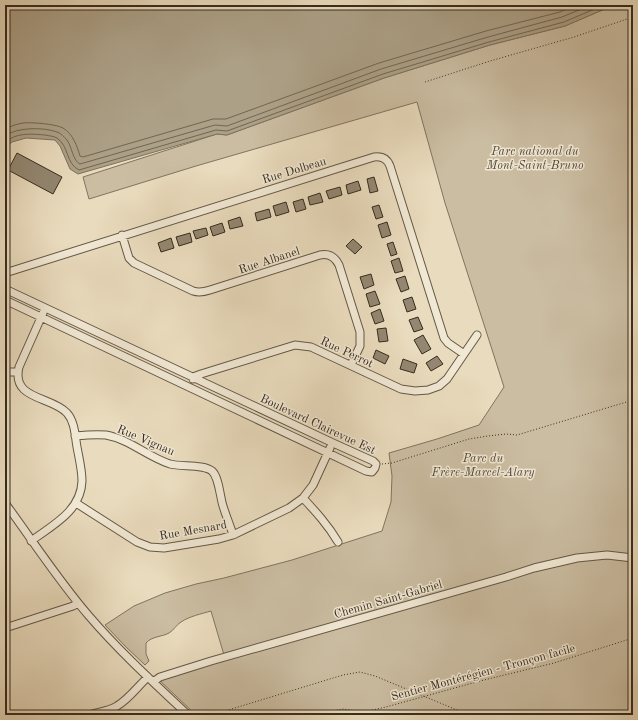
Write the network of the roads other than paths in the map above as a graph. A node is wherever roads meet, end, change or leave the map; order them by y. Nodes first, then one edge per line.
1 (122, 235) junction
2 (5, 273) edge
3 (5, 289) edge
4 (5, 300) edge
5 (46, 308) junction
6 (41, 318) junction
7 (477, 335) dead end
8 (464, 354) junction
9 (351, 366) junction
10 (5, 372) edge
11 (18, 372) junction
12 (193, 377) junction
13 (189, 387) junction
14 (75, 436) junction
15 (333, 443) junction
16 (328, 452) junction
17 (303, 498) junction
18 (5, 503) edge
19 (76, 503) junction
20 (233, 535) junction
21 (32, 541) junction
22 (338, 542) dead end
23 (633, 558) edge
24 (78, 603) junction
25 (5, 628) edge
26 (148, 676) junction
27 (153, 682) junction
28 (89, 715) edge
29 (188, 715) edge

1 - 2 street, Rue Dolbeau
1 - 8 street, Rue Dolbeau
1 - 9 street, Rue Albanel
3 - 5 street, Boulevard Clairevue Est
4 - 6 street, Boulevard Clairevue Est
5 - 6 street
5 - 12 street, Boulevard Clairevue Est
6 - 11 street
6 - 13 street, Boulevard Clairevue Est
7 - 8 street, Rue Perrot
8 - 9 street, Rue Perrot
9 - 12 street, Rue Perrot
10 - 11 street
11 - 14 street
12 - 13 street
12 - 15 street, Boulevard Clairevue Est
13 - 16 street, Boulevard Clairevue Est
14 - 19 street
14 - 20 street, Rue Vignau
15 - 16 street, Rue Mesnard
15 - 16 street, Boulevard Clairevue Est
16 - 17 street, Rue Mesnard
17 - 20 street, Rue Mesnard
17 - 22 street
18 - 21 street
19 - 20 street, Rue Mesnard
19 - 21 street
21 - 24 street
23 - 27 street, Chemin Saint-Gabriel
24 - 25 street
24 - 26 street
26 - 27 street
26 - 28 street
27 - 29 street

